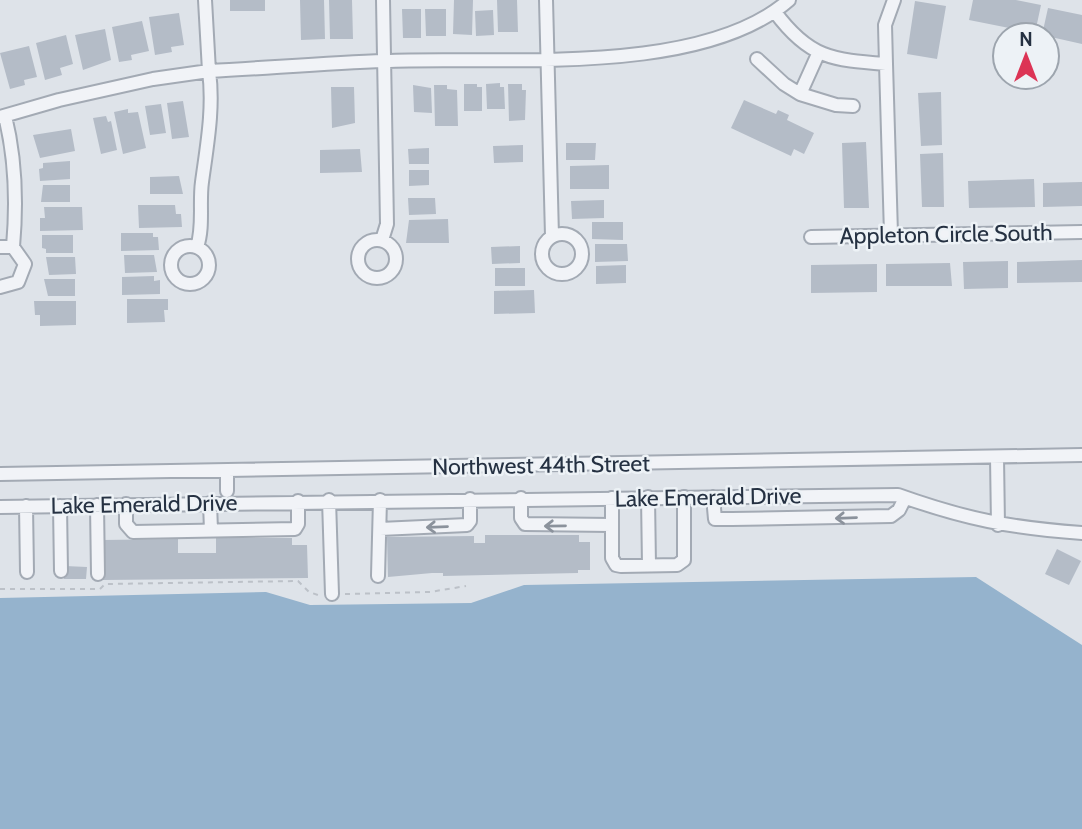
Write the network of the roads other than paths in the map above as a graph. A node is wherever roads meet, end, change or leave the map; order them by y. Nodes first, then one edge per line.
1 (205, 0) edge
2 (383, 0) edge
3 (546, 0) edge
4 (789, 0) edge
5 (894, 0) edge
6 (775, 12) junction
7 (818, 54) junction
8 (548, 58) junction
9 (757, 59) dead end
10 (385, 61) junction
11 (886, 64) junction
12 (209, 71) junction
13 (800, 94) junction
14 (853, 106) dead end
15 (2, 117) edge
16 (1082, 232) edge
17 (891, 234) junction
18 (552, 236) dead end
19 (811, 237) dead end
20 (382, 240) dead end
21 (6, 247) edge
22 (197, 247) dead end
23 (0, 287) edge
24 (1082, 456) edge
25 (997, 457) junction
26 (227, 471) junction
27 (0, 474) edge
28 (227, 491) dead end
29 (648, 497) junction
30 (684, 497) junction
31 (713, 497) junction
32 (521, 498) junction
33 (612, 498) junction
34 (905, 498) junction
35 (470, 499) junction
36 (329, 500) junction
37 (380, 500) junction
38 (298, 501) junction
39 (211, 503) junction
40 (126, 504) junction
41 (97, 505) junction
42 (26, 506) junction
43 (61, 506) junction
44 (0, 507) edge
45 (612, 525) junction
46 (998, 525) junction
47 (380, 528) junction
48 (211, 530) junction
49 (1082, 533) edge
50 (649, 565) junction
51 (61, 571) dead end
52 (27, 572) dead end
53 (98, 574) dead end
54 (378, 576) dead end
55 (332, 594) road end

1 - 12 street
2 - 10 street
3 - 8 street
4 - 6 street
5 - 11 street
6 - 7 street
6 - 8 street
7 - 11 street
7 - 13 street
8 - 10 street
8 - 18 street
9 - 13 street
10 - 12 street
10 - 20 street
11 - 17 street
12 - 15 street
12 - 22 street
13 - 14 street
15 - 21 street
16 - 17 street, Appleton Circle South
17 - 19 street, Appleton Circle South
21 - 23 street
24 - 25 street, Northwest 44th Street
25 - 26 street, Northwest 44th Street
25 - 46 street
26 - 27 street, Northwest 44th Street
26 - 28 street
29 - 30 street, Lake Emerald Drive
29 - 33 street, Lake Emerald Drive
29 - 50 street
30 - 31 street, Lake Emerald Drive
30 - 50 street
31 - 34 street, Lake Emerald Drive
34 -> 31 street
32 - 33 street, Lake Emerald Drive
32 - 35 street, Lake Emerald Drive
45 -> 32 street
33 - 45 street
34 - 46 street, Lake Emerald Drive
35 - 37 street, Lake Emerald Drive
35 -> 47 street
36 - 37 street, Lake Emerald Drive
36 - 38 street, Lake Emerald Drive
36 - 55 street
37 - 47 street
38 - 39 street, Lake Emerald Drive
38 - 48 street
39 - 40 street, Lake Emerald Drive
39 - 48 street
40 - 41 street, Lake Emerald Drive
40 - 48 street
41 - 43 street, Lake Emerald Drive
41 - 53 street
42 - 43 street, Lake Emerald Drive
42 - 44 street, Lake Emerald Drive
42 - 52 street
43 - 51 street
45 - 50 street
46 - 49 street, Lake Emerald Drive
47 - 54 street

